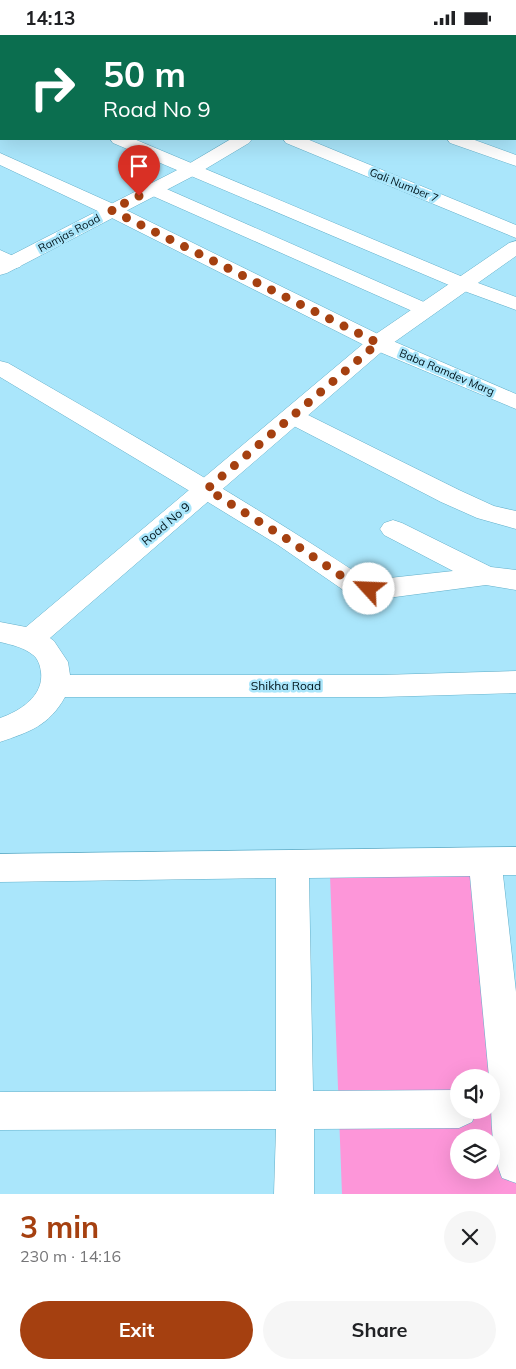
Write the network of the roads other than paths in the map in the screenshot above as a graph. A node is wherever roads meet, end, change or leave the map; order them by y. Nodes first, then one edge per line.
1 (121, 140) edge
2 (241, 140) edge
3 (294, 140) edge
4 (459, 140) edge
5 (0, 158) edge
6 (516, 161) edge
7 (191, 169) junction
8 (153, 189) junction
9 (111, 210) junction
10 (516, 232) edge
11 (516, 247) edge
12 (4, 263) edge
13 (463, 284) junction
14 (516, 304) edge
15 (426, 310) junction
16 (378, 343) junction
17 (0, 368) edge
18 (516, 402) edge
19 (292, 416) junction
20 (207, 489) junction
21 (516, 519) edge
22 (393, 529) dead end
23 (486, 576) junction
24 (516, 580) edge
25 (0, 633) edge
26 (31, 639) junction
27 (516, 682) edge
28 (56, 686) junction
29 (0, 730) edge
30 (500, 861) edge
31 (292, 864) junction
32 (0, 868) edge
33 (506, 1108) edge
34 (295, 1109) junction
35 (450, 1109) edge
36 (0, 1111) edge
37 (516, 1164) edge
38 (294, 1194) edge

1 - 7 street
2 - 7 street, Ramjas Road
3 - 10 street, Gali Number 7
4 - 6 street
5 - 9 street, Baba Ramdev Marg
7 - 8 street, Ramjas Road
7 - 13 street
8 - 9 street, Ramjas Road
8 - 15 street
9 - 12 street, Ramjas Road
9 - 16 street, Baba Ramdev Marg
11 - 13 street, Road No 9
13 - 14 street
13 - 15 street, Road No 9
15 - 16 street, Road No 9
16 - 18 street, Baba Ramdev Marg
16 - 19 street, Road No 9
17 - 20 street
19 - 20 street, Road No 9
19 - 21 street
20 - 23 street
20 - 26 street, Road No 9
22 - 23 street
23 - 24 street
25 - 26 street
26 - 28 street
27 - 28 street, Shikha Road
28 - 29 street
30 - 31 street
30 - 33 street
31 - 32 street
31 - 34 street
33 - 37 street
34 - 35 street
34 - 36 street
34 - 38 street

